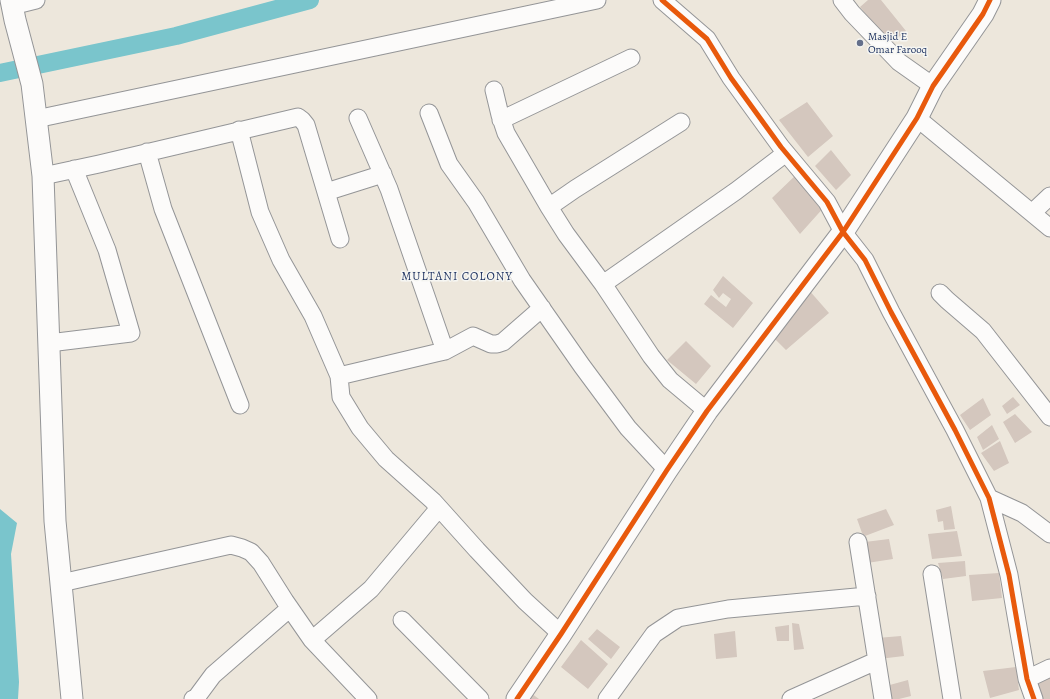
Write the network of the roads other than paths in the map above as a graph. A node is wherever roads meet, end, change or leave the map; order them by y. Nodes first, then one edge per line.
1 (36, 0) edge
2 (598, 0) edge
3 (662, 0) edge
4 (842, 0) edge
5 (990, 0) edge
6 (12, 8) edge
7 (630, 58) dead end
8 (933, 86) junction
9 (494, 90) dead end
10 (429, 113) dead end
11 (358, 118) dead end
12 (917, 118) junction
13 (36, 119) junction
14 (501, 120) junction
15 (681, 122) dead end
16 (239, 130) junction
17 (147, 152) junction
18 (786, 152) junction
19 (74, 169) junction
20 (383, 174) junction
21 (43, 176) junction
22 (326, 192) junction
23 (1050, 196) edge
24 (549, 207) junction
25 (1032, 213) junction
26 (1050, 228) edge
27 (843, 232) junction
28 (340, 239) dead end
29 (603, 284) junction
30 (940, 293) dead end
31 (542, 308) junction
32 (49, 343) junction
33 (445, 351) junction
34 (339, 376) junction
35 (240, 405) dead end
36 (707, 411) junction
37 (1050, 417) edge
38 (667, 470) junction
39 (990, 498) junction
40 (439, 508) junction
41 (1050, 534) edge
42 (858, 542) dead end
43 (932, 574) dead end
44 (61, 583) junction
45 (866, 596) junction
46 (290, 608) junction
47 (402, 620) dead end
48 (561, 634) junction
49 (312, 640) junction
50 (876, 661) junction
51 (1050, 668) edge
52 (1027, 679) junction
53 (72, 699) edge
54 (193, 699) edge
55 (368, 699) edge
56 (480, 699) edge
57 (517, 699) edge
58 (607, 699) edge
59 (791, 699) edge
60 (882, 699) edge
61 (952, 699) edge
62 (1034, 699) edge

1 - 6 street
2 - 13 street
3 - 18 street
4 - 8 street
5 - 8 street
6 - 13 street
7 - 14 street
8 - 12 street
9 - 14 street
10 - 31 street
11 - 20 street
12 - 25 street
12 - 27 street
13 - 21 street
14 - 24 street
15 - 24 street
16 - 17 street
16 - 22 street
16 - 34 street
17 - 19 street
17 - 35 street
18 - 27 street
18 - 29 street
19 - 21 street
19 - 32 street
20 - 22 street
20 - 33 street
21 - 32 street
22 - 28 street
23 - 25 street
24 - 29 street
25 - 26 street
27 - 36 street
27 - 39 street
29 - 36 street
30 - 37 street
31 - 33 street
31 - 38 street
32 - 44 street
33 - 34 street
34 - 40 street
36 - 38 street
38 - 48 street
39 - 41 street
39 - 52 street
40 - 48 street
40 - 49 street
42 - 45 street
43 - 61 street
44 - 46 street
44 - 53 street
45 - 50 street
45 - 58 street
46 - 49 street
46 - 54 street
47 - 56 street
48 - 57 street
49 - 55 street
50 - 59 street
50 - 60 street
51 - 52 street
52 - 62 street

